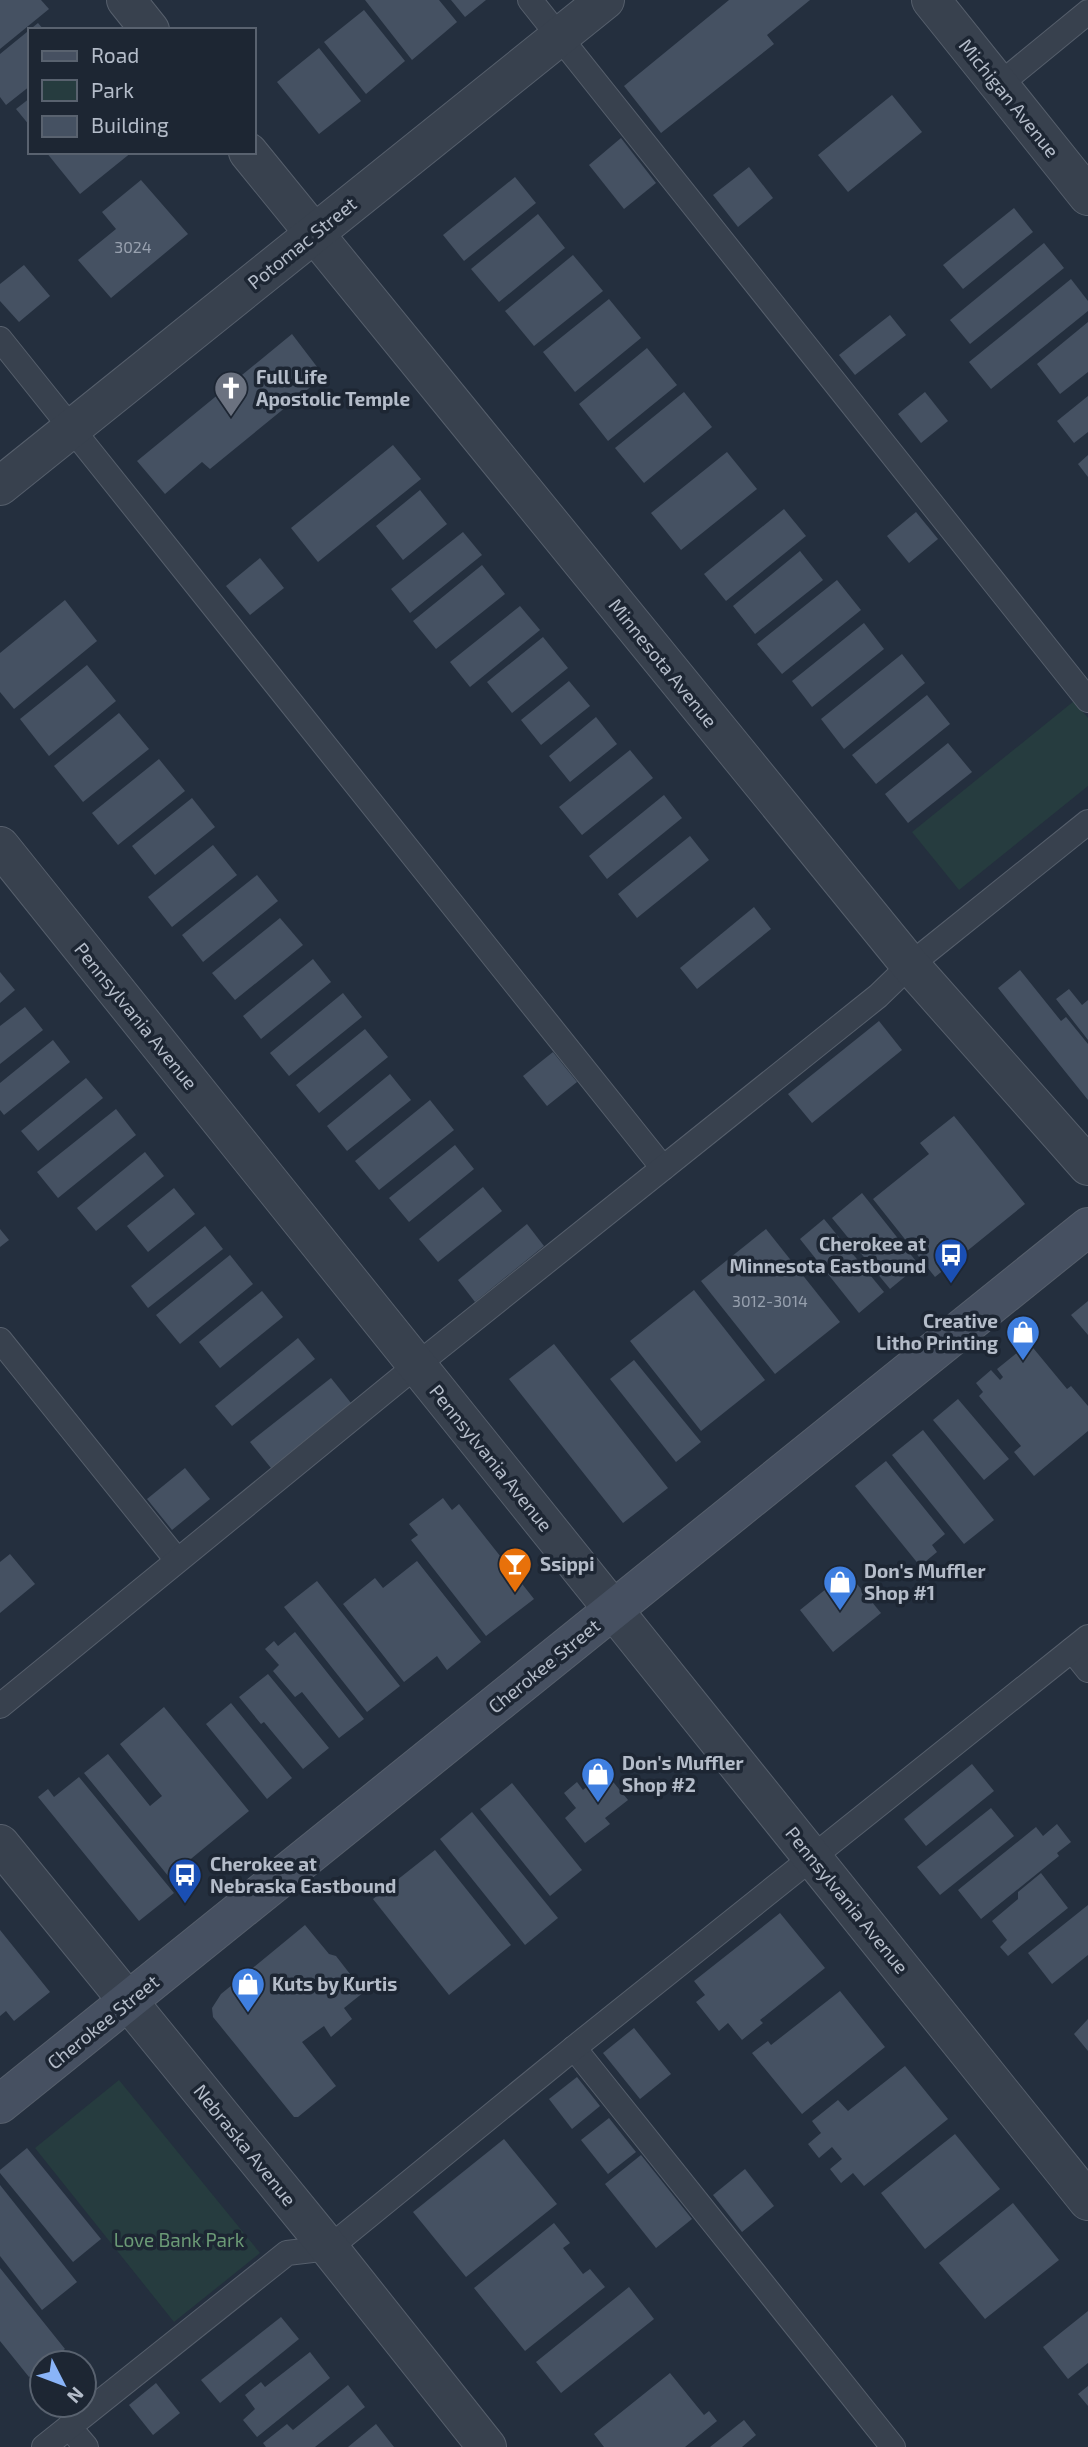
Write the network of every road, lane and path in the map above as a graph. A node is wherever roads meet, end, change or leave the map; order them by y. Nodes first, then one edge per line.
1 (126, 0) edge
2 (530, 0) edge
3 (605, 0) edge
4 (931, 0) edge
5 (1088, 12) edge
6 (148, 28) edge
7 (560, 37) junction
8 (999, 85) junction
9 (250, 154) edge
10 (1088, 195) edge
11 (314, 234) junction
12 (0, 340) edge
13 (72, 429) junction
14 (0, 486) edge
15 (1088, 700) edge
16 (1088, 822) edge
17 (0, 846) edge
18 (910, 965) junction
19 (1088, 1166) edge
20 (663, 1168) junction
21 (1088, 1227) edge
22 (0, 1340) edge
23 (417, 1365) junction
24 (177, 1560) junction
25 (614, 1610) junction
26 (1080, 1643) edge
27 (1088, 1670) edge
28 (0, 1706) edge
29 (0, 1844) edge
30 (812, 1857) junction
31 (128, 2001) junction
32 (573, 2048) junction
33 (0, 2104) edge
34 (1088, 2201) edge
35 (329, 2248) junction
36 (69, 2427) junction
37 (44, 2447) edge
38 (86, 2447) edge
39 (487, 2447) edge
40 (893, 2447) edge

1 - 6 street
2 - 7 lane
3 - 7 street, Potomac Street
4 - 8 street, Michigan Avenue
5 - 8 lane
7 - 11 street, Potomac Street
7 - 15 lane
8 - 10 street, Michigan Avenue
9 - 11 street, Minnesota Avenue
11 - 13 street, Potomac Street
11 - 18 street, Minnesota Avenue
12 - 13 lane
13 - 14 street, Potomac Street
13 - 20 lane
16 - 18 lane
17 - 23 street, Pennsylvania Avenue
18 - 19 street, Minnesota Avenue
18 - 20 lane
20 - 23 lane
21 - 25 street, Cherokee Street
22 - 24 lane
23 - 24 lane
23 - 25 street, Pennsylvania Avenue
24 - 28 lane
25 - 30 street, Pennsylvania Avenue
25 - 31 street, Cherokee Street
26 - 27 lane
26 - 30 lane
29 - 31 street, Nebraska Avenue
30 - 32 lane
30 - 34 street, Pennsylvania Avenue
31 - 33 street, Cherokee Street
31 - 35 street, Nebraska Avenue
32 - 35 lane
32 - 40 lane
35 - 36 lane
35 - 39 street, Nebraska Avenue
36 - 37 lane
36 - 38 lane

